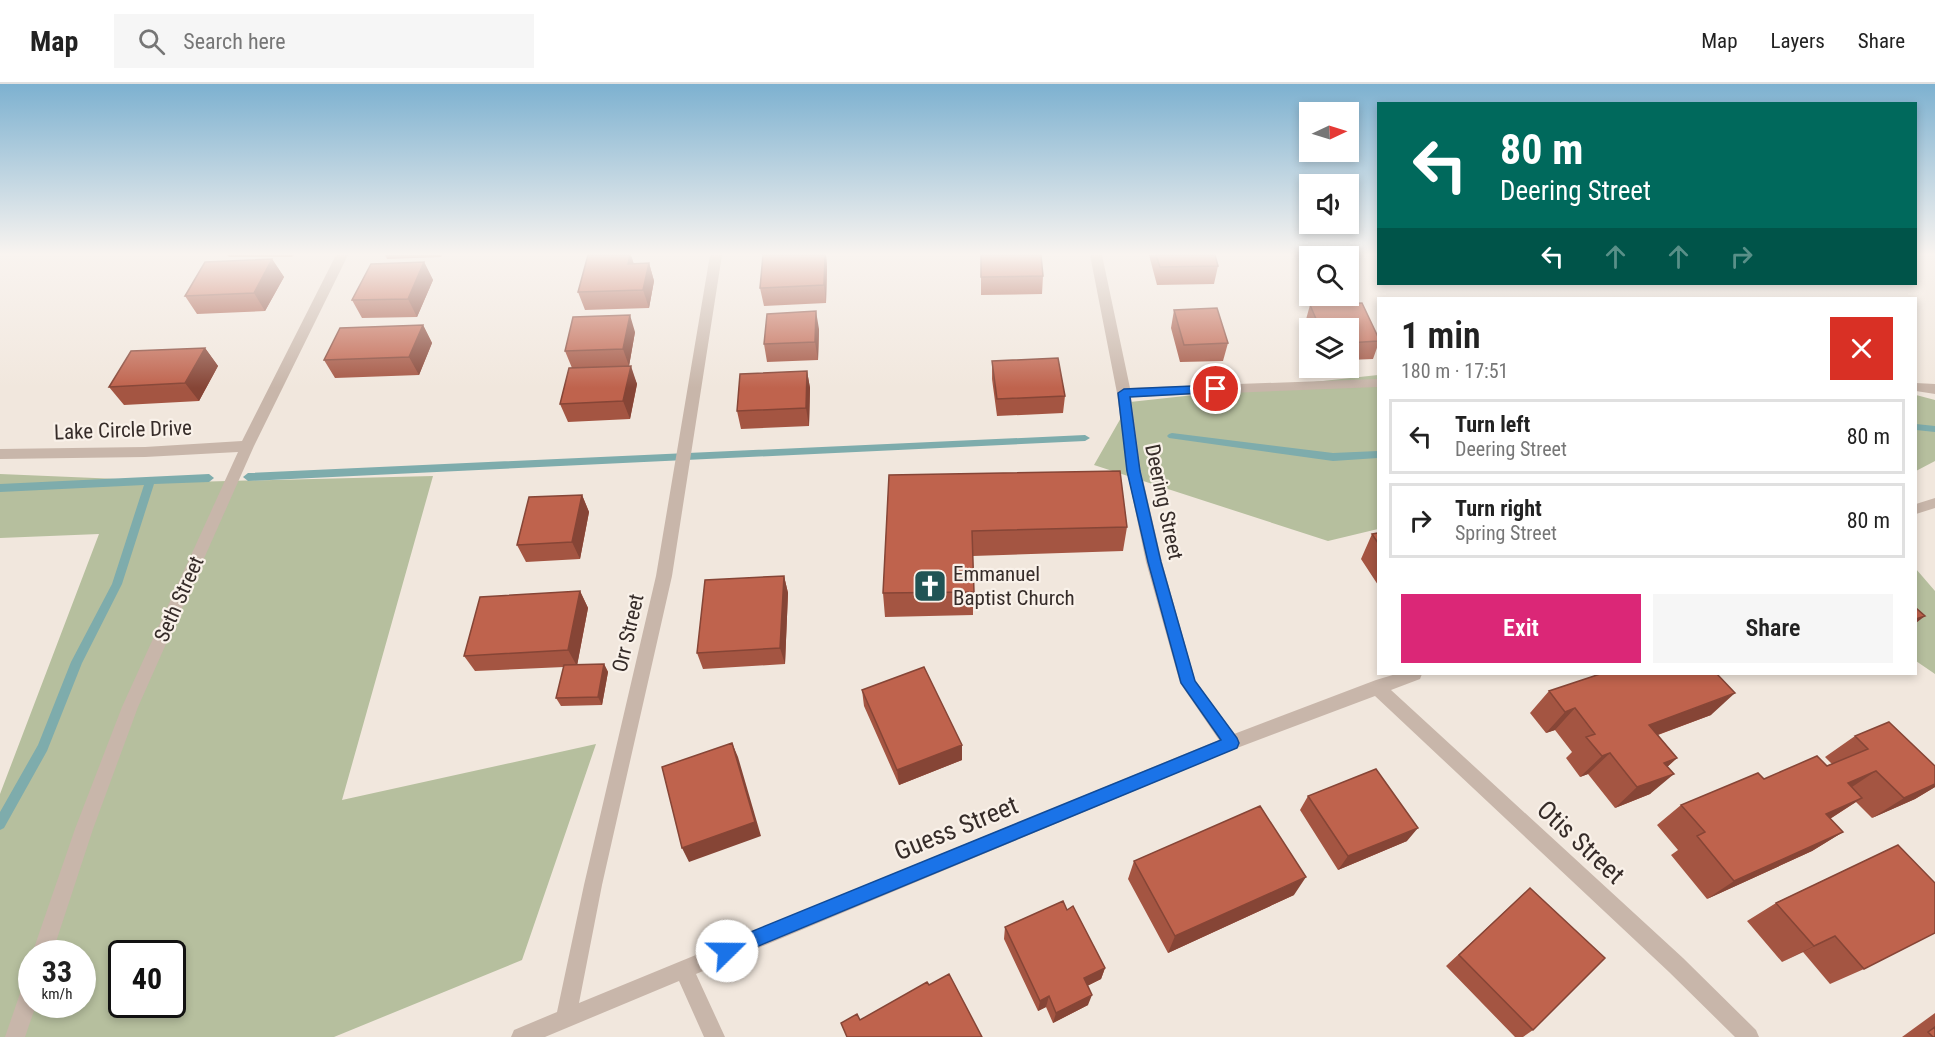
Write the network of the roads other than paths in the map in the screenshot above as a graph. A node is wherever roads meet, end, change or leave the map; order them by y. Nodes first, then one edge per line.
1 (320, 299) edge
2 (709, 299) edge
3 (1105, 299) edge
4 (1377, 383) edge
5 (1917, 387) edge
6 (1935, 389) edge
7 (1124, 393) junction
8 (247, 446) junction
9 (0, 454) edge
10 (1935, 503) edge
11 (1917, 509) edge
12 (1411, 675) edge
13 (1376, 687) junction
14 (1232, 743) junction
15 (47, 940) edge
16 (683, 969) junction
17 (566, 1017) junction
18 (21, 1018) edge
19 (15, 1037) edge
20 (521, 1037) edge
21 (715, 1037) edge
22 (1749, 1037) edge

1 - 8 street, Seth Street
2 - 17 street, Orr Street
3 - 7 street, Deering Street
4 - 7 street
5 - 6 street
7 - 14 street, Deering Street
8 - 9 street, Lake Circle Drive
8 - 15 street, Seth Street
10 - 11 street
12 - 13 street, Guess Street
13 - 14 street, Guess Street
13 - 22 street, Otis Street
14 - 16 street, Guess Street
16 - 17 street, Guess Street
16 - 21 street
17 - 20 street, Guess Street
18 - 19 street

